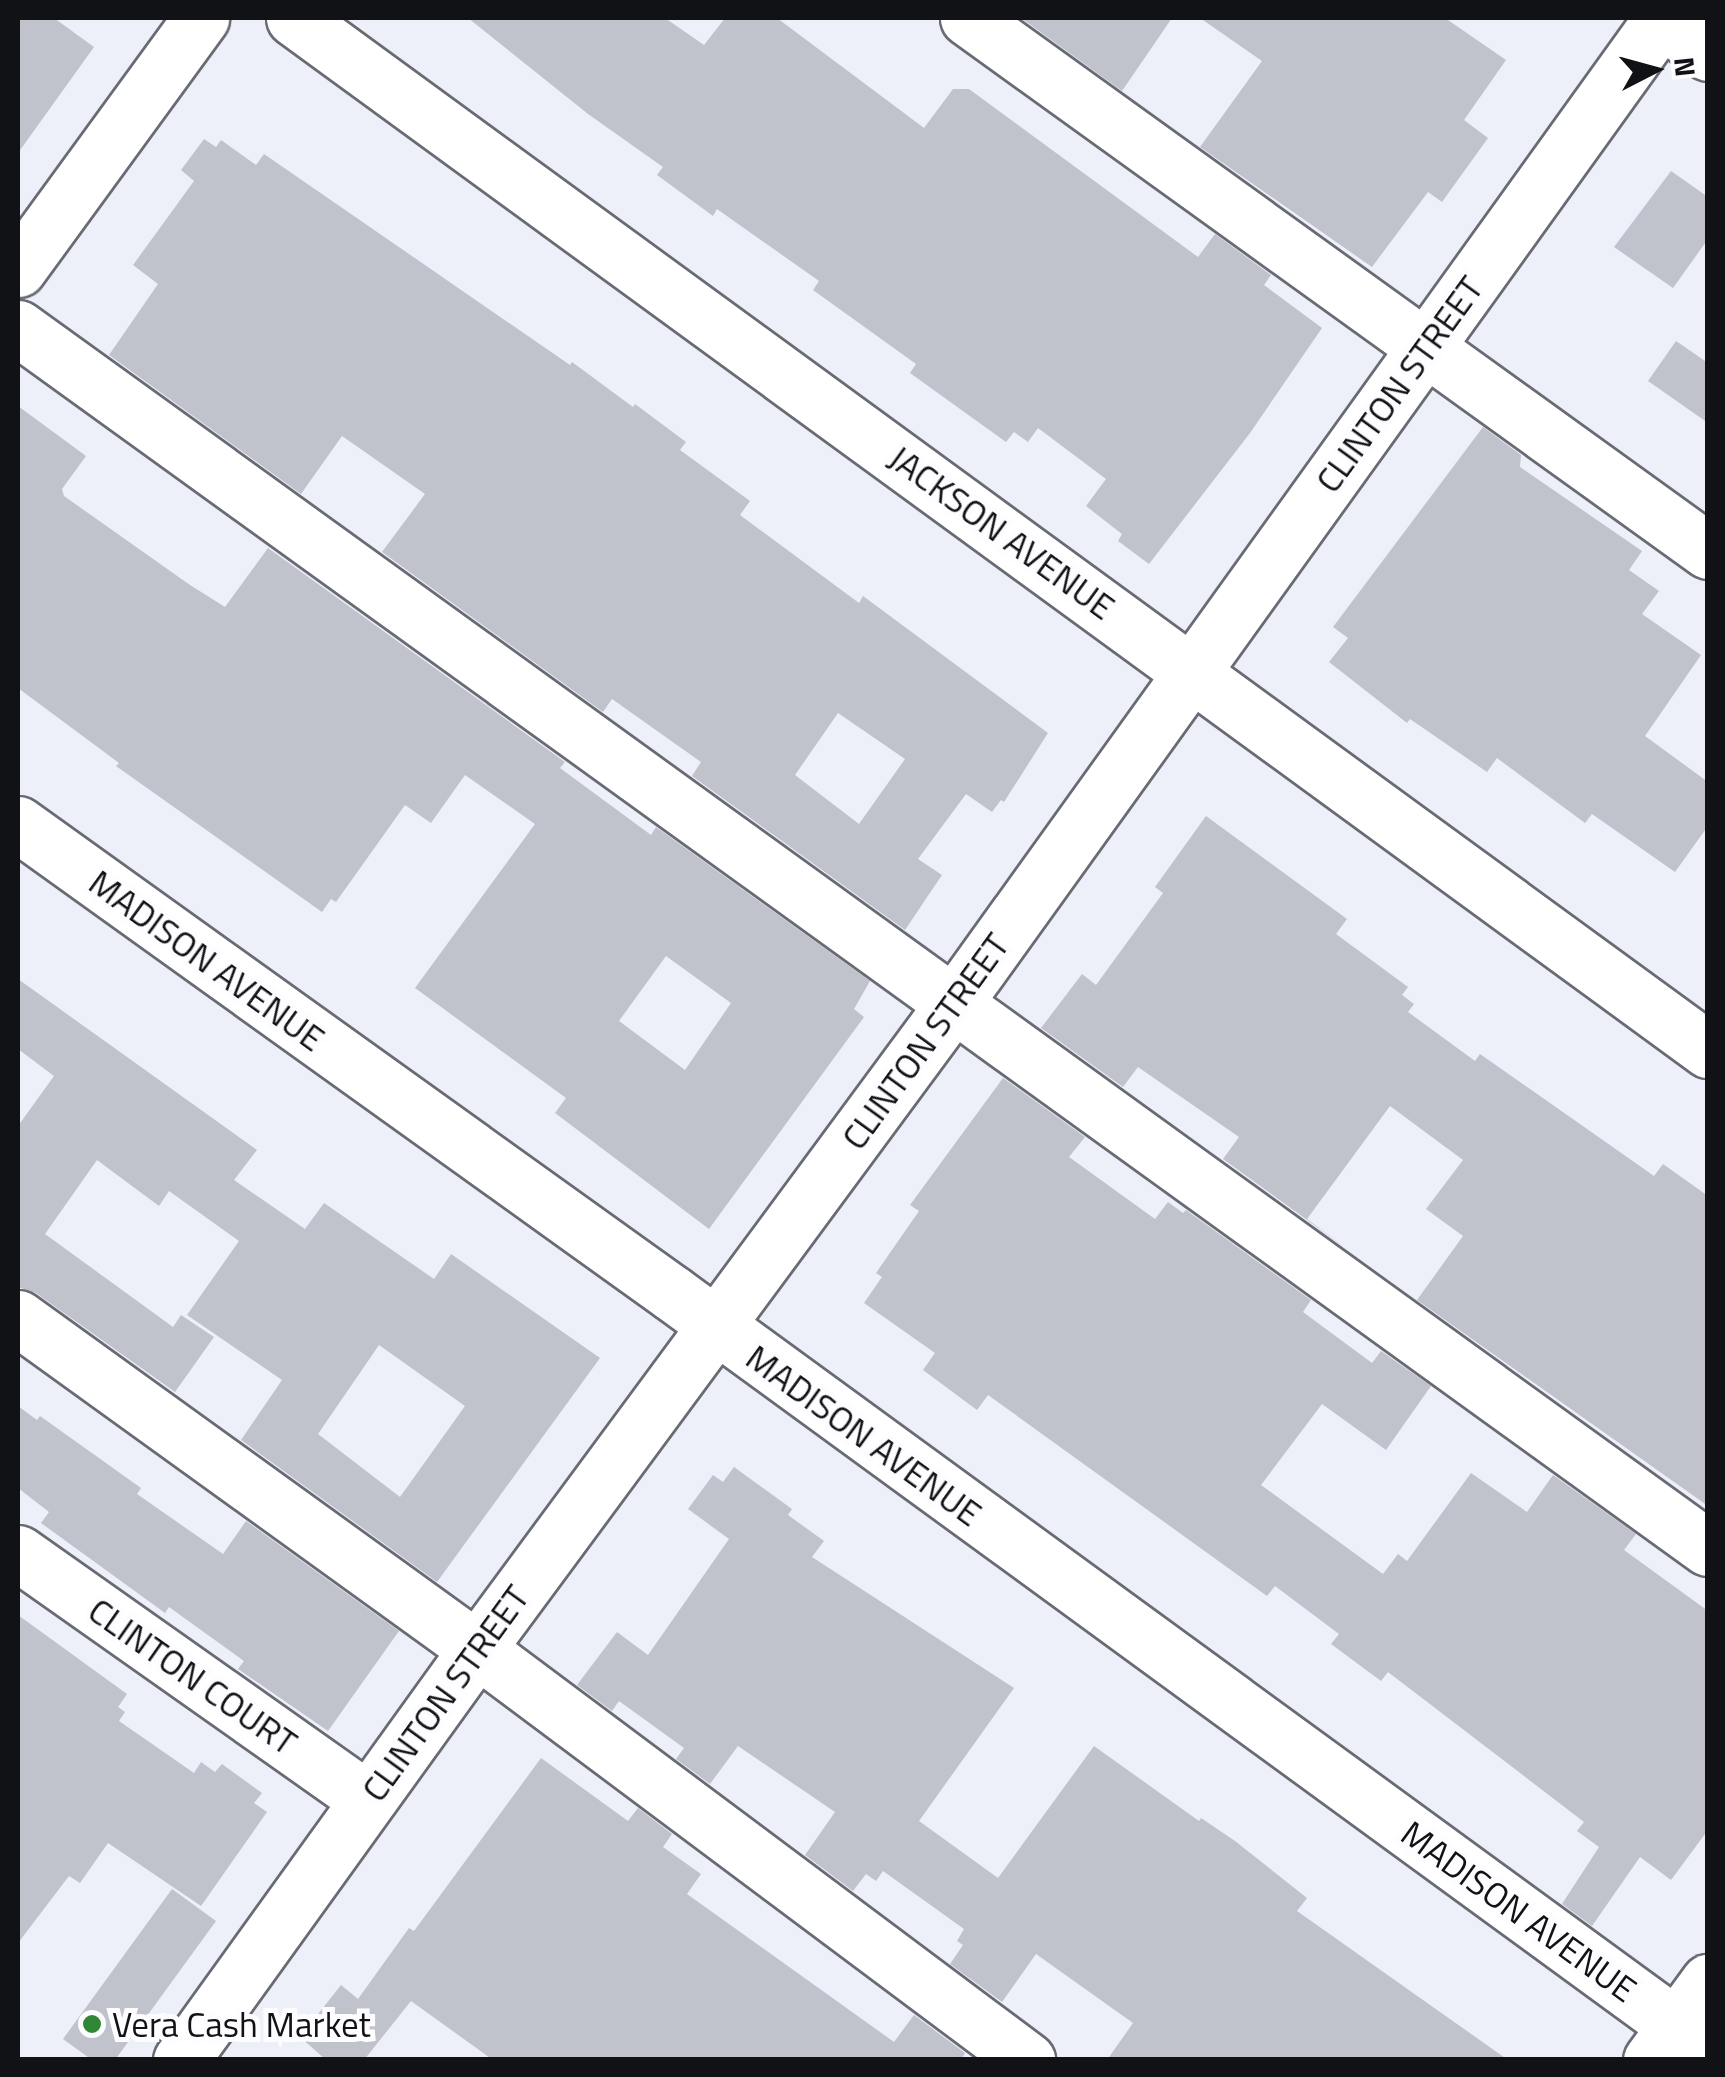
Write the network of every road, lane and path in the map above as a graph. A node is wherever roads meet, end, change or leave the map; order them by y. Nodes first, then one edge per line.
1 (201, 18) edge
2 (294, 18) edge
3 (968, 18) edge
4 (1660, 18) edge
5 (1708, 53) edge
6 (18, 269) edge
7 (18, 328) edge
8 (1427, 346) junction
9 (1708, 551) edge
10 (1192, 670) junction
11 (18, 824) edge
12 (954, 1003) junction
13 (1708, 1050) edge
14 (18, 1318) edge
15 (714, 1326) junction
16 (1708, 1548) edge
17 (18, 1553) edge
18 (477, 1649) junction
19 (368, 1800) junction
20 (1708, 1982) edge
21 (1678, 2045) edge
22 (1027, 2059) edge
23 (181, 2060) edge

1 - 6 street
2 - 10 street, JACKSON AVENUE
3 - 8 street
4 - 5 street
4 - 8 street, CLINTON STREET
7 - 12 street
8 - 9 street
8 - 10 street, CLINTON STREET
10 - 12 street, CLINTON STREET
10 - 13 street, JACKSON AVENUE
11 - 15 street, MADISON AVENUE
12 - 15 street, CLINTON STREET
12 - 16 street
14 - 18 street
15 - 18 street, CLINTON STREET
15 - 21 street, MADISON AVENUE
17 - 19 street, CLINTON COURT
18 - 19 street, CLINTON STREET
18 - 22 street
19 - 23 street, CLINTON STREET
20 - 21 street

